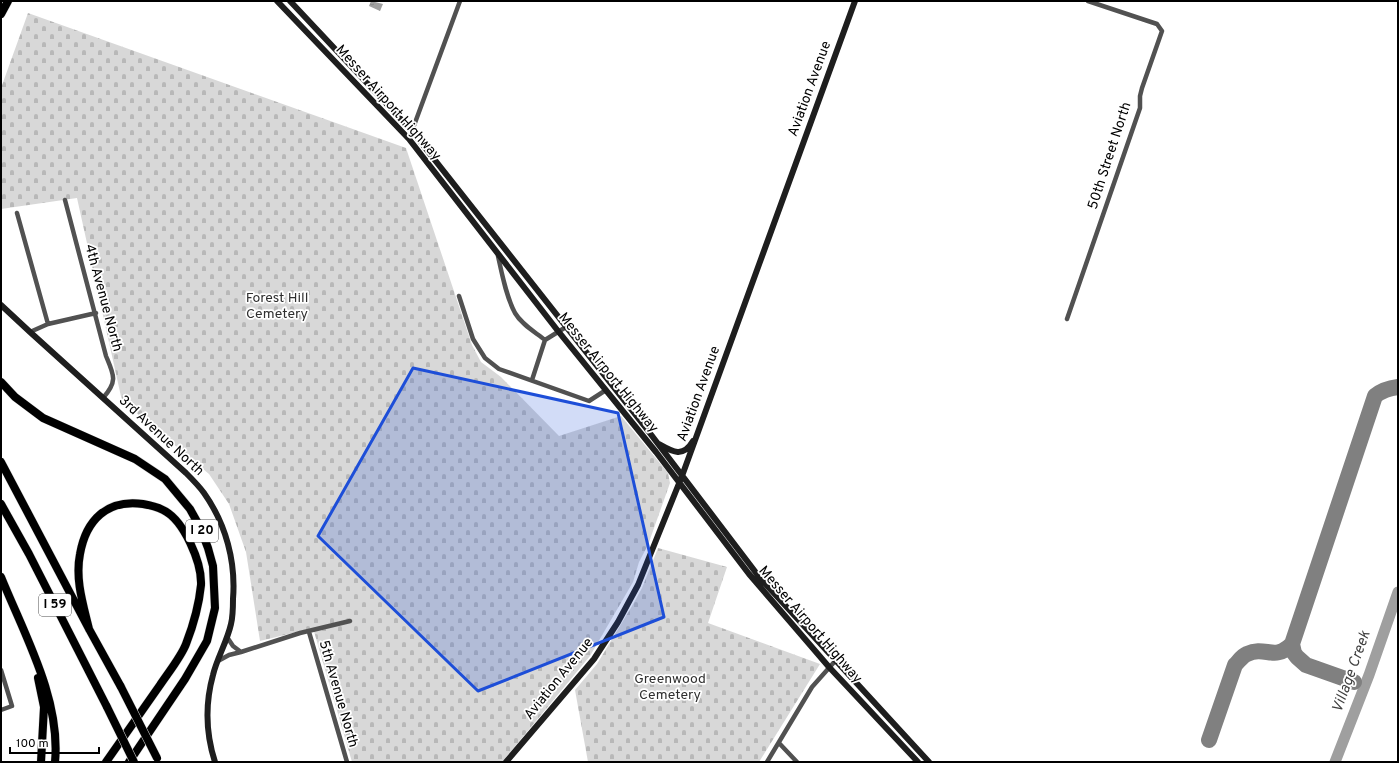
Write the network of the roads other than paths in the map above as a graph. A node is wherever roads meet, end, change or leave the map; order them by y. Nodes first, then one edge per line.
1 (8, 1) edge
2 (277, 1) edge
3 (290, 1) edge
4 (460, 1) edge
5 (855, 1) edge
6 (1088, 1) edge
7 (1, 14) edge
8 (412, 132) junction
9 (409, 139) junction
10 (65, 200) dead end
11 (17, 213) dead end
12 (498, 254) junction
13 (459, 296) dead end
14 (1, 305) edge
15 (96, 313) junction
16 (1067, 319) dead end
17 (48, 324) junction
18 (566, 327) junction
19 (30, 332) junction
20 (558, 332) junction
21 (545, 340) junction
22 (532, 380) junction
23 (1, 382) edge
24 (606, 390) junction
25 (103, 398) junction
26 (698, 433) junction
27 (658, 443) junction
28 (1, 462) edge
29 (682, 476) junction
30 (679, 484) junction
31 (688, 496) junction
32 (1, 504) edge
33 (670, 505) junction
34 (1, 577) edge
35 (350, 621) dead end
36 (89, 629) junction
37 (309, 632) junction
38 (227, 637) junction
39 (241, 652) junction
40 (33, 653) junction
41 (836, 660) junction
42 (218, 661) junction
43 (829, 666) junction
44 (1, 670) edge
45 (1, 710) edge
46 (778, 743) junction
47 (158, 760) edge
48 (41, 762) edge
49 (55, 762) edge
50 (106, 762) edge
51 (128, 762) edge
52 (134, 762) edge
53 (215, 762) edge
54 (347, 762) edge
55 (506, 762) edge
56 (767, 762) edge
57 (797, 762) edge
58 (918, 762) edge
59 (929, 762) edge

1 - 7 highway
2 - 9 main road, Messer Airport Highway
3 - 8 main road, Messer Airport Highway
4 - 8 street
5 - 26 main road, Aviation Avenue
6 - 16 street, 50th Street North
8 - 9 street
8 - 18 main road, Messer Airport Highway
9 - 12 main road, Messer Airport Highway
10 - 15 street, 4th Avenue North
11 - 17 street
12 - 20 main road, Messer Airport Highway
12 - 21 street
13 - 22 street
14 - 19 main road, 3rd Avenue North
15 - 17 street
15 - 25 street, 4th Avenue North
17 - 19 street
18 - 20 street
18 - 27 main road, Messer Airport Highway
19 - 25 main road, 3rd Avenue North
20 - 21 street
20 - 24 main road, Messer Airport Highway
21 - 22 street
22 - 24 street
23 - 51 highway, I 20
24 - 30 main road, Messer Airport Highway
25 - 38 main road, 3rd Avenue North
26 - 27 main road
26 - 29 main road, Aviation Avenue
27 - 29 main road, Messer Airport Highway
28 - 36 highway, I 59
29 - 30 main road, Aviation Avenue
29 - 41 main road, Messer Airport Highway
30 - 31 main road, Messer Airport Highway
30 - 33 main road, Aviation Avenue
31 - 33 main road
31 - 43 main road, Messer Airport Highway
32 - 52 highway, I 59, bridge
33 - 55 main road, Aviation Avenue
34 - 40 highway
35 - 37 street
36 - 47 highway, I 59, bridge
36 - 50 highway
37 - 39 street
37 - 54 street, 5th Avenue North
38 - 39 street
38 - 42 main road, 3rd Avenue North
39 - 42 street
40 - 48 highway
40 - 49 highway
41 - 43 street
41 - 59 main road, Messer Airport Highway
42 - 53 main road, 3rd Avenue North
43 - 46 street
43 - 58 main road, Messer Airport Highway
44 - 45 street
46 - 56 street
46 - 57 street

